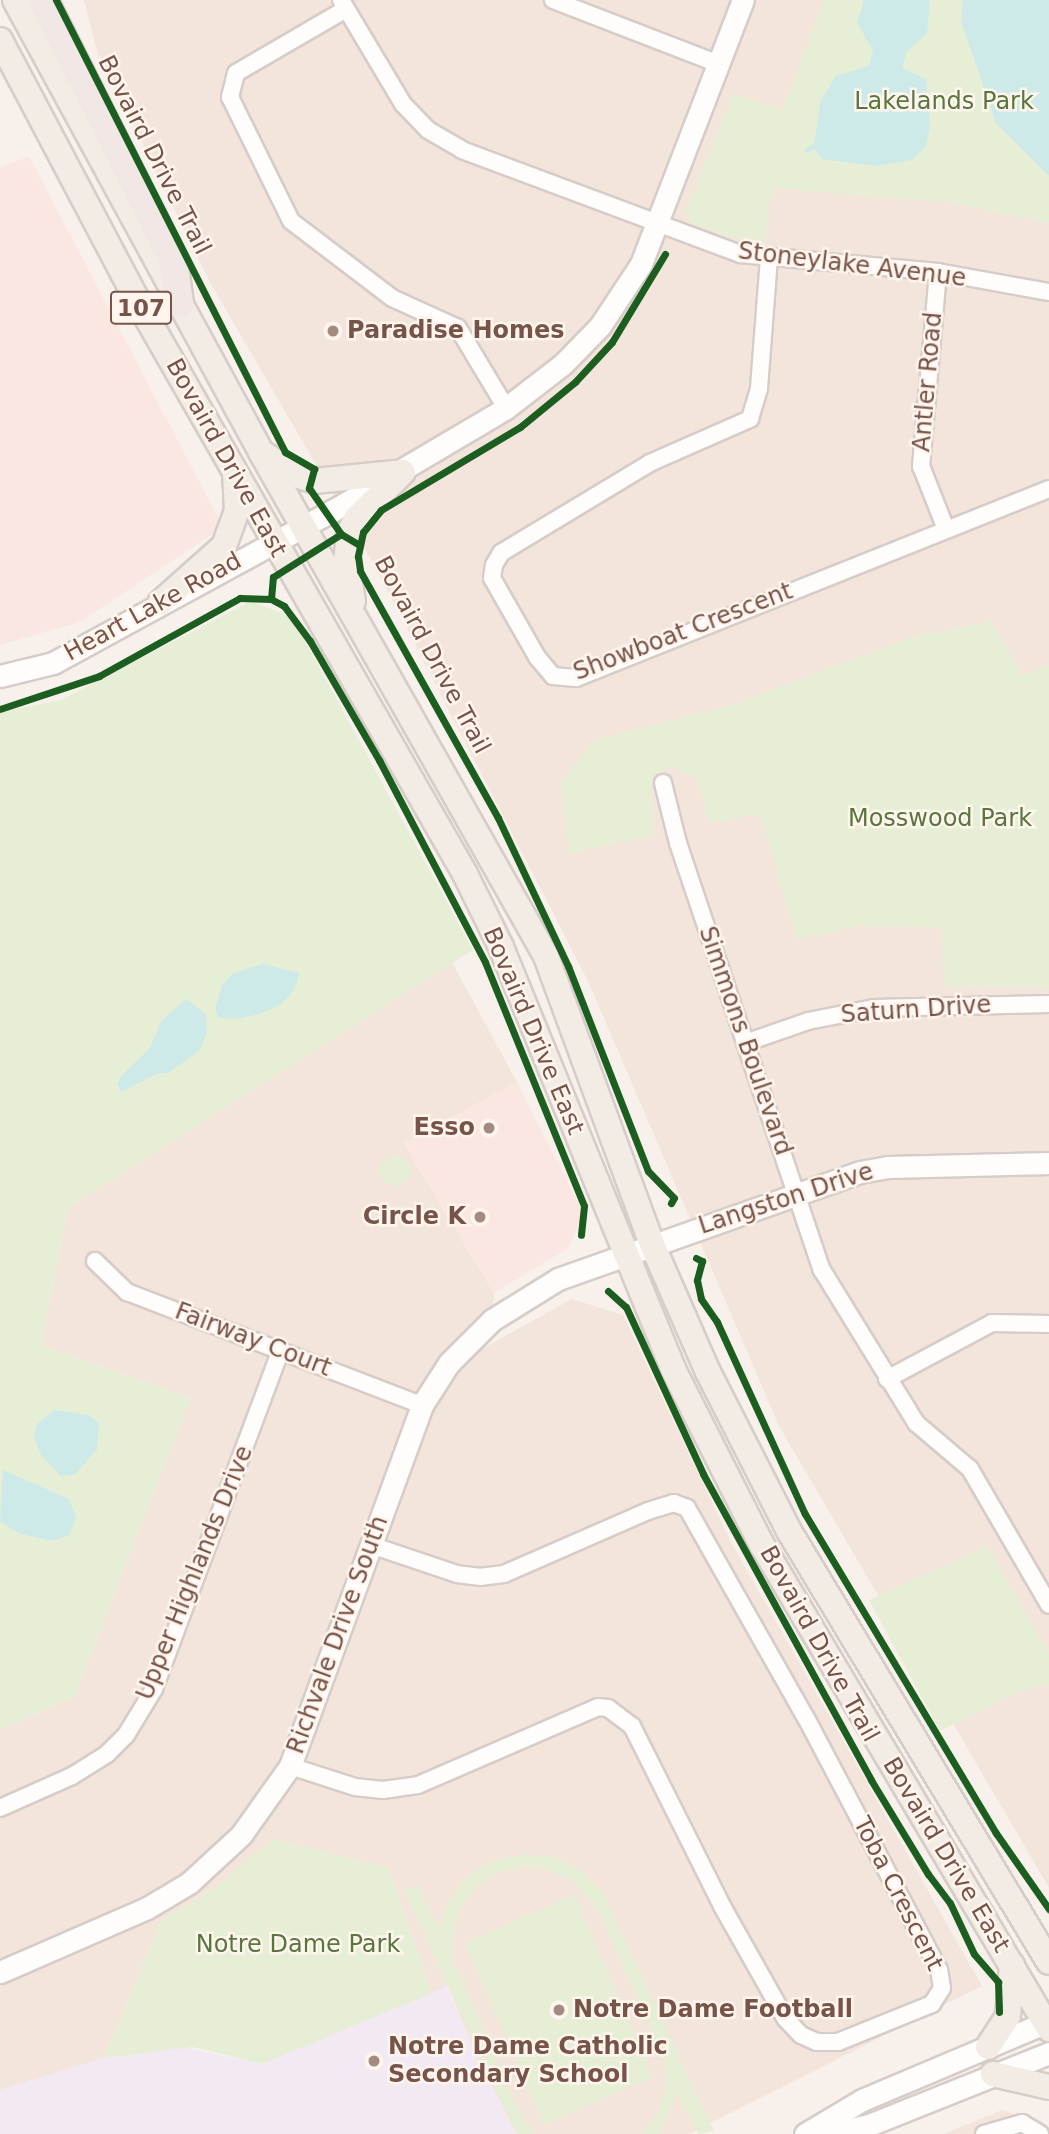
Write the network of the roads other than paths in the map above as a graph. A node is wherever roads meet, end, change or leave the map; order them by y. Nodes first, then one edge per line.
1 (15, 0) edge
2 (43, 0) edge
3 (553, 0) edge
4 (743, 0) edge
5 (343, 4) edge
6 (0, 40) edge
7 (719, 64) junction
8 (659, 224) junction
9 (769, 258) junction
10 (938, 272) junction
11 (1049, 292) edge
12 (180, 303) junction
13 (506, 408) junction
14 (261, 452) junction
15 (403, 472) junction
16 (235, 473) junction
17 (1049, 489) edge
18 (303, 526) junction
19 (946, 528) junction
20 (273, 541) junction
21 (160, 603) junction
22 (356, 619) junction
23 (0, 677) edge
24 (663, 783) dead end
25 (1049, 1004) edge
26 (745, 1043) junction
27 (1049, 1163) edge
28 (797, 1193) junction
29 (652, 1244) junction
30 (624, 1254) junction
31 (95, 1261) dead end
32 (1049, 1324) edge
33 (281, 1350) junction
34 (887, 1380) junction
35 (422, 1405) junction
36 (372, 1545) junction
37 (1049, 1605) edge
38 (290, 1766) junction
39 (0, 1808) edge
40 (1047, 1958) edge
41 (1012, 1964) junction
42 (0, 1972) edge
43 (1048, 2024) edge
44 (988, 2047) junction
45 (1049, 2053) edge
46 (993, 2074) junction
47 (1049, 2087) edge
48 (805, 2134) edge
49 (827, 2134) edge
50 (984, 2134) edge
51 (1040, 2134) edge

1 - 12 main road, Bovaird Drive East / 107
2 - 12 highway
3 - 7 street
4 - 7 street, Heart Lake Road
5 - 8 street, Stoneylake Avenue
5 - 13 street
6 - 16 main road, Bovaird Drive East / 107
7 - 8 street, Heart Lake Road
8 - 9 street, Stoneylake Avenue
8 - 13 street, Heart Lake Road
9 - 10 street, Stoneylake Avenue
9 - 19 street, Showboat Crescent
10 - 11 street, Stoneylake Avenue
10 - 19 street, Antler Road
12 - 14 main road, Bovaird Drive East / 107
13 - 15 street, Heart Lake Road
14 - 15 main road
14 - 18 main road, Bovaird Drive East / 107
15 - 18 street, Heart Lake Road
15 - 22 main road
16 - 20 main road, Bovaird Drive East / 107
16 - 21 main road
17 - 19 street, Showboat Crescent
18 - 20 street, Heart Lake Road
18 - 22 main road, Bovaird Drive East / 107
20 - 21 street, Heart Lake Road
20 - 30 main road, Bovaird Drive East / 107
21 - 23 street, Heart Lake Road
22 - 29 main road, Bovaird Drive East / 107
24 - 26 street, Simmons Boulevard
25 - 26 street, Saturn Drive
26 - 28 street, Simmons Boulevard
27 - 28 street, Langston Drive
28 - 29 street, Langston Drive
28 - 34 street, Simmons Boulevard
29 - 30 street, Langston Drive
29 - 40 main road, Bovaird Drive East / 107
30 - 35 street, Richvale Drive South
30 - 41 main road, Bovaird Drive East / 107
31 - 33 street, Fairway Court
32 - 34 street
33 - 35 street, Fairway Court
33 - 39 street, Upper Highlands Drive
34 - 37 street, Simmons Boulevard
35 - 36 street, Richvale Drive South
36 - 38 street, Richvale Drive South
36 - 38 street, Toba Crescent
38 - 42 street, Richvale Drive South
41 - 43 main road, Bovaird Drive East / 107
41 - 44 main road
43 - 44 street
44 - 48 street
45 - 46 street
46 - 47 main road
46 - 49 street
50 - 51 street

